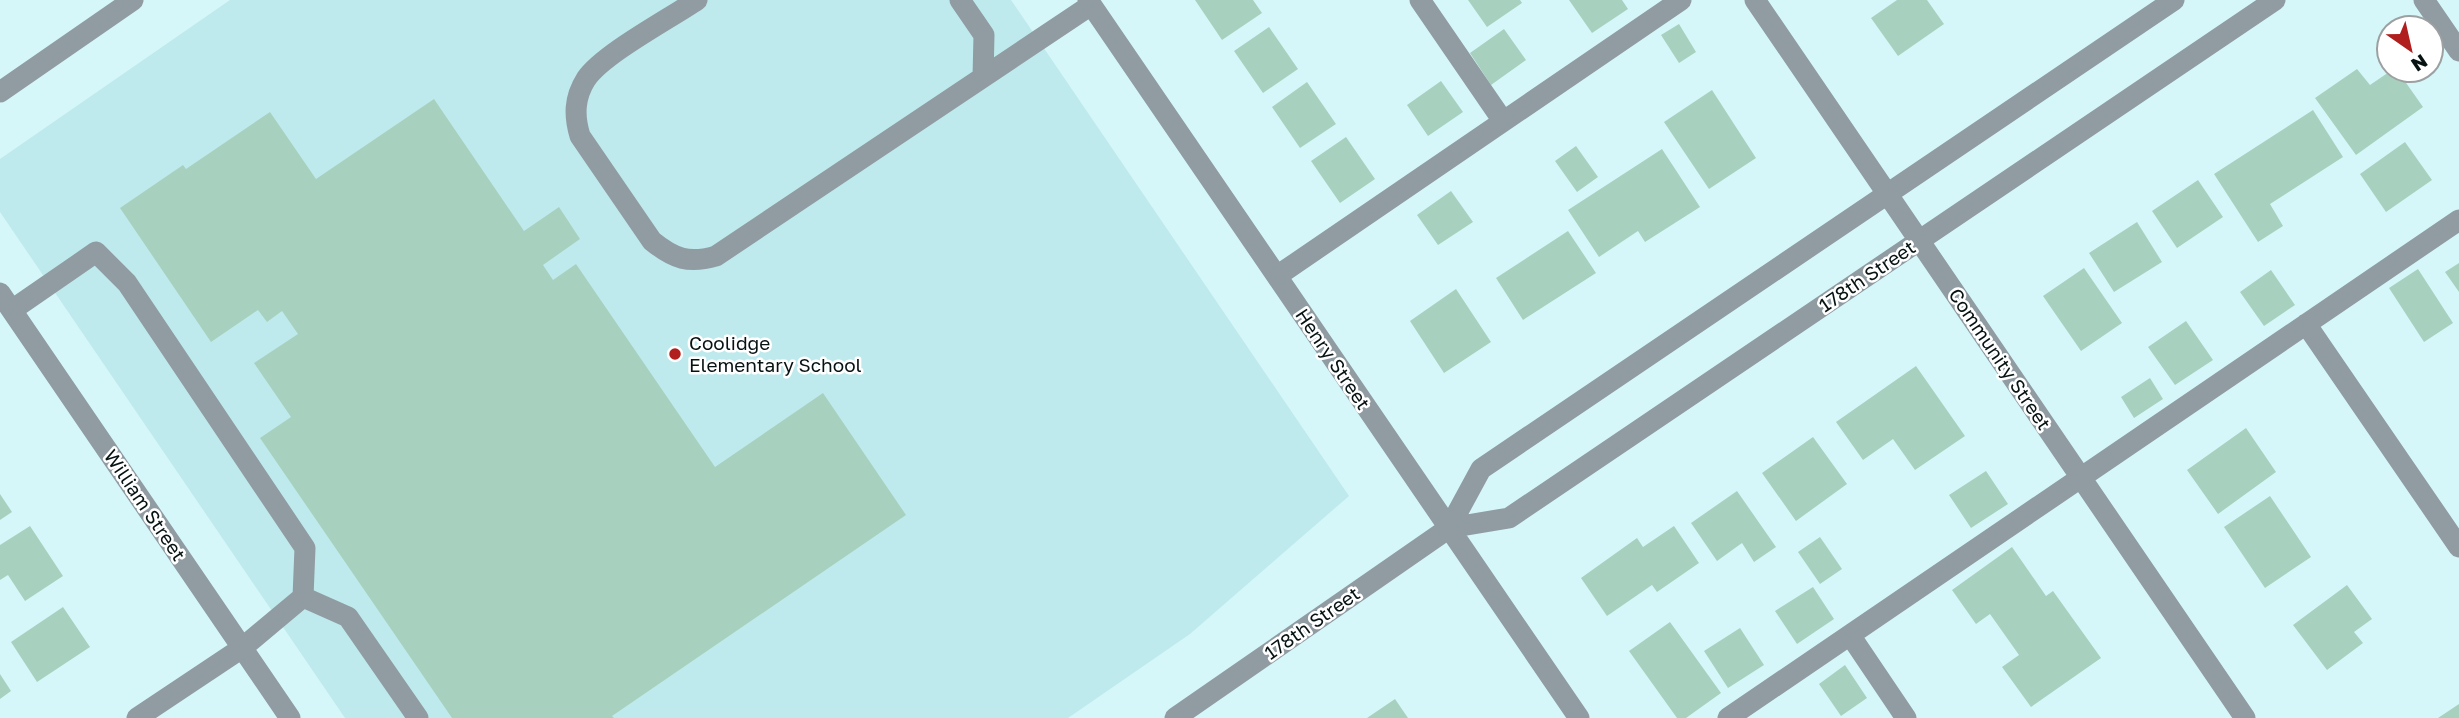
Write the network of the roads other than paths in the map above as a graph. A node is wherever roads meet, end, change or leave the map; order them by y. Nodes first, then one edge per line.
1 (133, 0) edge
2 (697, 0) edge
3 (960, 0) edge
4 (1420, 0) edge
5 (1681, 0) edge
6 (1755, 0) edge
7 (2174, 0) edge
8 (2275, 0) edge
9 (2424, 0) edge
10 (1089, 2) edge
11 (2459, 51) edge
12 (983, 77) junction
13 (0, 92) edge
14 (1503, 121) junction
15 (1887, 194) junction
16 (2459, 220) edge
17 (1919, 241) junction
18 (1277, 276) junction
19 (6, 301) edge
20 (2306, 324) junction
21 (2081, 477) junction
22 (1449, 528) junction
23 (2459, 547) edge
24 (303, 597) junction
25 (1850, 635) junction
26 (242, 648) junction
27 (137, 718) edge
28 (290, 718) edge
29 (418, 718) edge
30 (1175, 718) edge
31 (1580, 718) edge
32 (1728, 718) edge
33 (1906, 718) edge
34 (2245, 718) edge

1 - 13 street
2 - 12 street
3 - 12 street
4 - 14 street
5 - 14 street
6 - 15 street, Community Street
7 - 15 street, 178th Street
8 - 17 street, 178th Street
9 - 11 street
10 - 12 street
10 - 18 street, Henry Street
14 - 18 street
15 - 17 street, Community Street
15 - 22 street, 178th Street
16 - 20 street
17 - 21 street, Community Street
17 - 22 street, 178th Street
18 - 22 street, Henry Street
19 - 24 street
19 - 26 street, William Street
20 - 21 street
20 - 23 street
21 - 25 street
21 - 34 street, Community Street
22 - 30 street, 178th Street
22 - 31 street, Henry Street
24 - 26 street
24 - 29 street
25 - 32 street
25 - 33 street
26 - 27 street
26 - 28 street, William Street

